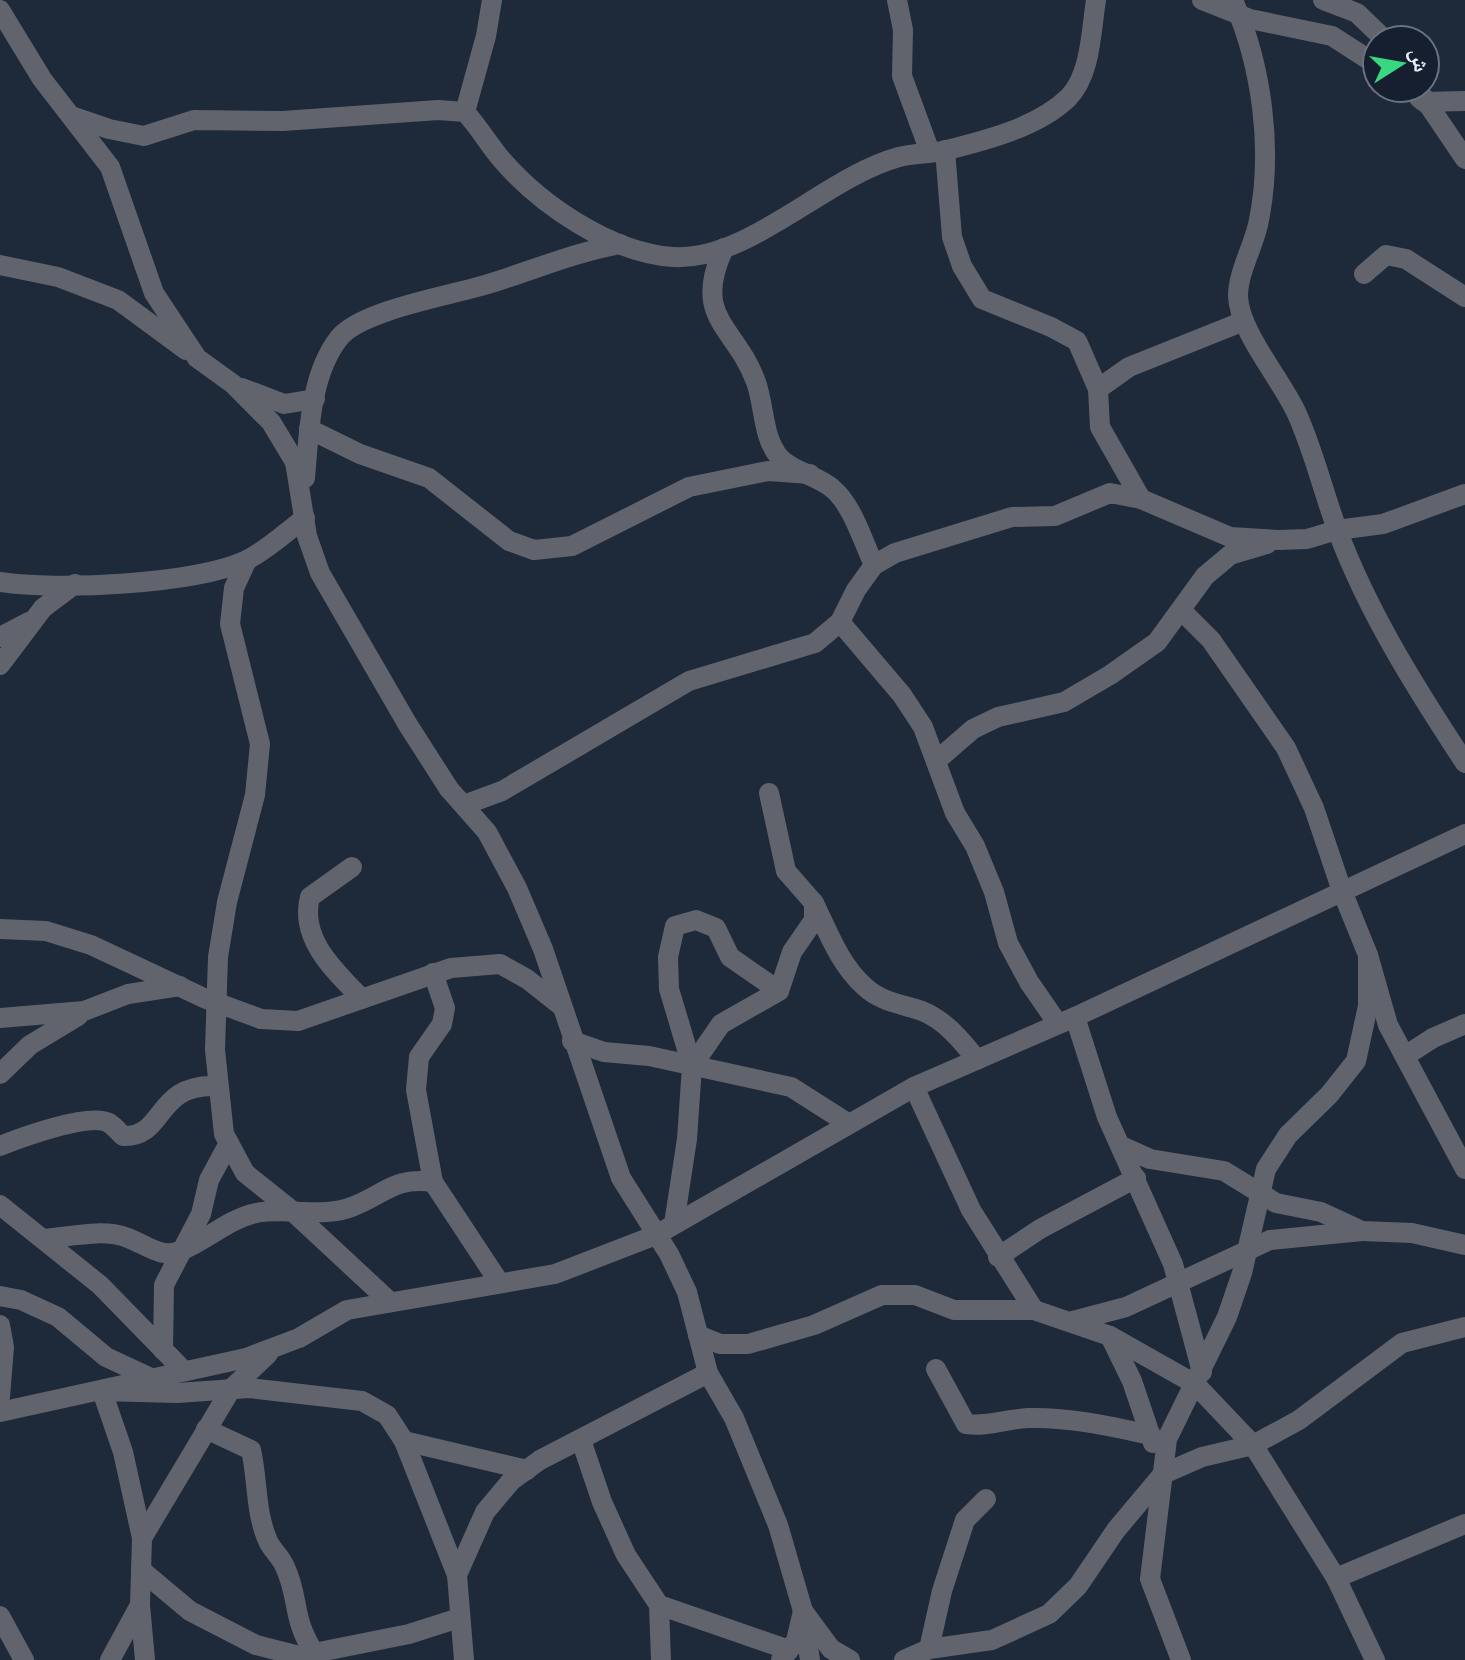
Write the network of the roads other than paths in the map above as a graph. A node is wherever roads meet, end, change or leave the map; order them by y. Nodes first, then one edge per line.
1 (4, 0) edge
2 (492, 0) edge
3 (897, 0) edge
4 (1096, 0) edge
5 (1202, 0) edge
6 (1323, 0) edge
7 (1236, 7) edge
8 (0, 8) edge
9 (1368, 24) edge
10 (1361, 55) edge
11 (1441, 98) edge
12 (1465, 101) edge
13 (1426, 104) edge
14 (465, 112) junction
15 (73, 116) junction
16 (937, 151) junction
17 (1465, 159) edge
18 (620, 244) junction
19 (724, 248) junction
20 (0, 265) edge
21 (1364, 274) dead end
22 (1465, 297) edge
23 (1244, 321) junction
24 (197, 358) junction
25 (233, 384) junction
26 (1098, 389) junction
27 (315, 399) junction
28 (309, 429) junction
29 (810, 474) junction
30 (1465, 494) edge
31 (1141, 499) junction
32 (304, 508) junction
33 (1337, 530) junction
34 (1278, 540) junction
35 (247, 560) junction
36 (874, 565) junction
37 (0, 582) edge
38 (75, 584) junction
39 (1182, 611) junction
40 (36, 618) junction
41 (840, 622) junction
42 (0, 637) edge
43 (0, 665) edge
44 (936, 761) junction
45 (1465, 763) edge
46 (769, 793) dead end
47 (464, 805) junction
48 (1465, 834) edge
49 (352, 867) dead end
50 (1342, 891) junction
51 (814, 903) junction
52 (0, 929) edge
53 (1368, 955) junction
54 (433, 973) junction
55 (180, 986) junction
56 (779, 991) junction
57 (362, 999) junction
58 (216, 1002) junction
59 (560, 1005) junction
60 (84, 1011) junction
61 (0, 1018) edge
62 (1066, 1021) junction
63 (1465, 1024) edge
64 (572, 1041) junction
65 (1405, 1056) junction
66 (977, 1060) junction
67 (692, 1066) junction
68 (0, 1074) edge
69 (217, 1086) junction
70 (914, 1087) junction
71 (849, 1124) junction
72 (229, 1143) junction
73 (0, 1146) edge
74 (1121, 1146) junction
75 (1465, 1169) edge
76 (1136, 1178) junction
77 (433, 1182) junction
78 (1260, 1195) junction
79 (0, 1205) edge
80 (290, 1209) junction
81 (674, 1224) junction
82 (1362, 1231) junction
83 (656, 1235) junction
84 (43, 1239) junction
85 (1465, 1245) edge
86 (1248, 1247) junction
87 (178, 1253) junction
88 (998, 1257) junction
89 (499, 1282) junction
90 (1178, 1283) junction
91 (0, 1296) edge
92 (389, 1301) junction
93 (1034, 1310) junction
94 (1073, 1321) junction
95 (0, 1325) edge
96 (1465, 1327) edge
97 (698, 1335) junction
98 (1110, 1336) junction
99 (275, 1347) junction
100 (163, 1350) junction
101 (936, 1369) dead end
102 (183, 1370) junction
103 (708, 1373) junction
104 (151, 1378) junction
105 (1199, 1378) junction
106 (231, 1389) junction
107 (102, 1391) junction
108 (0, 1397) edge
109 (0, 1412) edge
110 (206, 1429) junction
111 (1151, 1435) junction
112 (581, 1440) junction
113 (404, 1441) junction
114 (1253, 1445) junction
115 (527, 1470) junction
116 (1163, 1474) junction
117 (986, 1499) dead end
118 (1465, 1524) edge
119 (142, 1538) junction
120 (141, 1570) junction
121 (457, 1575) junction
122 (1336, 1578) junction
123 (140, 1605) junction
124 (659, 1605) junction
125 (803, 1611) junction
126 (0, 1617) edge
127 (459, 1618) junction
128 (929, 1649) junction
129 (785, 1655) edge
130 (303, 1657) edge
131 (462, 1659) edge
132 (24, 1660) edge
133 (110, 1660) edge
134 (145, 1660) edge
135 (661, 1660) edge
136 (810, 1660) edge
137 (850, 1660) edge
138 (904, 1660) edge
139 (1181, 1660) edge
140 (1375, 1660) edge

1 - 8 street
2 - 14 street
3 - 16 street
4 - 16 street
5 - 7 street
6 - 9 street
7 - 10 street
7 - 23 street
8 - 15 street
11 - 12 street
13 - 17 street
14 - 15 street
14 - 18 street
15 - 24 street
16 - 19 street
16 - 26 street
18 - 19 street
18 - 27 street
19 - 29 street
20 - 24 street
21 - 22 street
23 - 26 street
23 - 33 street
24 - 25 street
25 - 27 street
25 - 32 street
26 - 31 street
27 - 28 street
28 - 29 street
28 - 32 street
29 - 36 street
30 - 33 street
31 - 34 street
31 - 36 street
32 - 35 street
32 - 47 street
33 - 34 street
33 - 45 street
34 - 39 street
35 - 38 street
35 - 58 street
36 - 41 street
37 - 38 street
38 - 40 street
39 - 44 street
39 - 50 street
40 - 42 street
40 - 43 street
41 - 44 street
41 - 47 street
44 - 62 street
46 - 51 street
47 - 59 street
48 - 50 street
49 - 57 street
50 - 53 street
50 - 62 street
51 - 56 street
51 - 66 street
52 - 55 street
53 - 65 street
53 - 78 street
54 - 57 street
54 - 59 street
54 - 77 street
55 - 58 street
55 - 60 street
56 - 67 street
56 - 67 street
57 - 58 street
58 - 69 street
59 - 64 street
60 - 61 street
60 - 68 street
62 - 66 street
62 - 74 street
63 - 65 street
64 - 67 street
64 - 83 street
65 - 75 street
66 - 70 street
67 - 71 street
67 - 81 street
69 - 72 street
69 - 73 street
70 - 71 street
70 - 88 street
71 - 81 street
72 - 80 street
72 - 87 street
74 - 76 street
74 - 78 street
76 - 88 street
76 - 90 street
77 - 80 street
77 - 89 street
78 - 82 street
78 - 86 street
79 - 84 street
80 - 87 street
80 - 92 street
81 - 83 street
82 - 85 street
82 - 86 street
83 - 89 street
83 - 97 street
84 - 87 street
84 - 100 street
86 - 90 street
86 - 105 street
87 - 100 street
88 - 93 street
89 - 92 street
90 - 94 street
90 - 105 street
91 - 104 street
92 - 99 street
93 - 94 street
93 - 97 street
94 - 98 street
95 - 108 street
96 - 114 street
97 - 103 street
98 - 105 street
98 - 111 street
99 - 102 street
99 - 106 street
100 - 102 street
101 - 111 street
102 - 104 street
103 - 112 street
103 - 125 street
104 - 107 street
105 - 114 street
105 - 116 street
106 - 107 street
106 - 110 street
106 - 113 street
107 - 109 street
107 - 119 street
110 - 119 street
110 - 130 street
111 - 116 street
112 - 115 street
112 - 124 street
113 - 115 street
113 - 121 street
114 - 116 street
114 - 122 street
115 - 121 street
116 - 128 street
116 - 139 street
117 - 128 street
118 - 122 street
119 - 120 street
120 - 123 street
120 - 130 street
121 - 127 street
122 - 140 street
123 - 133 street
123 - 134 street
124 - 129 street
124 - 135 street
125 - 129 street
125 - 136 street
125 - 137 street
126 - 132 street
127 - 130 street
127 - 131 street
128 - 138 street

